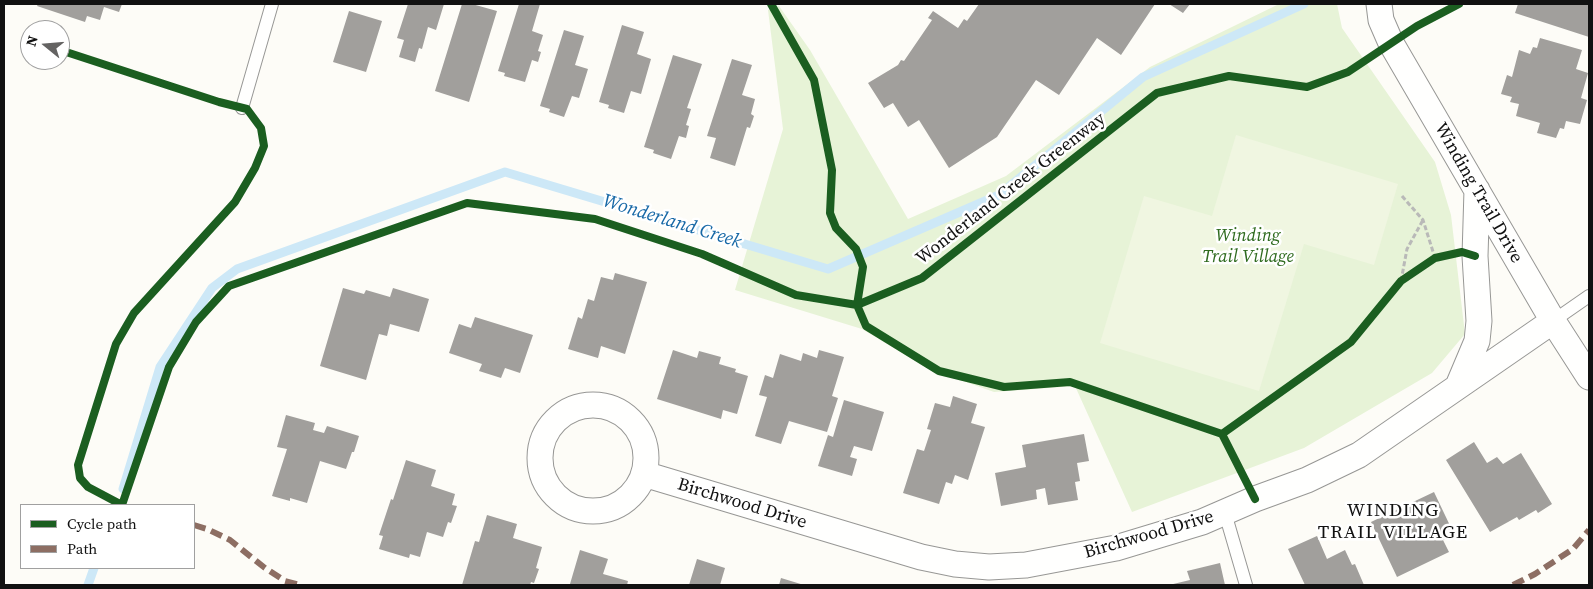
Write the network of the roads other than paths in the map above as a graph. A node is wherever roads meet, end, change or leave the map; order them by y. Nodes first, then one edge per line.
1 (272, 4) edge
2 (1380, 12) edge
3 (242, 108) dead end
4 (1477, 190) junction
5 (1589, 296) edge
6 (1554, 321) junction
7 (1589, 377) edge
8 (1457, 387) junction
9 (644, 474) junction
10 (1225, 514) junction
11 (1246, 585) edge

1 - 3 lane
2 - 4 street, Winding Trail Drive
4 - 6 street, Winding Trail Drive
4 - 8 street
5 - 6 lane
6 - 7 street, Winding Trail Drive
6 - 8 street, Birchwood Drive
8 - 10 street, Birchwood Drive
9 - 9 street
9 - 10 street, Birchwood Drive
10 - 11 lane

